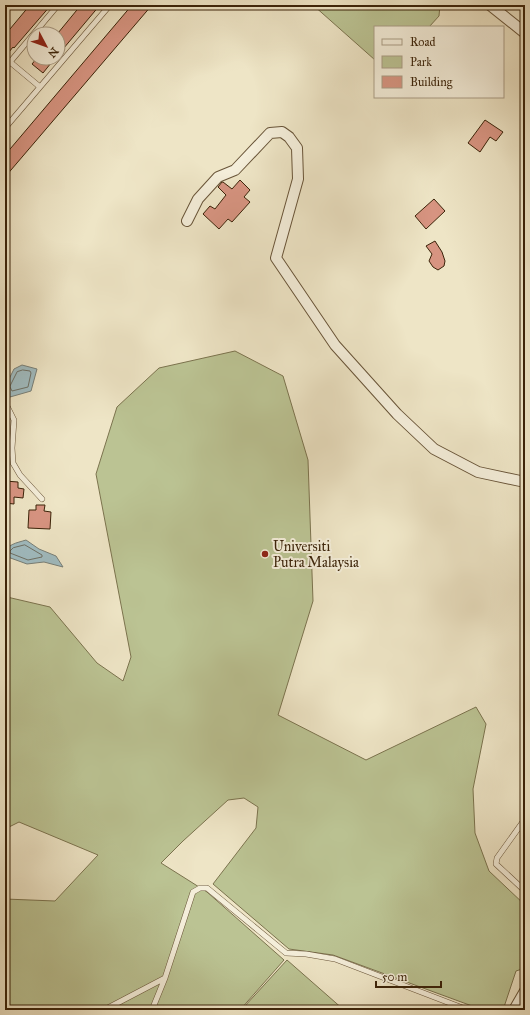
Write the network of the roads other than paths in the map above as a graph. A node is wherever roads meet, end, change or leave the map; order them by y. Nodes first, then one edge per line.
1 (58, 5) edge
2 (110, 5) edge
3 (490, 5) edge
4 (525, 33) edge
5 (10, 62) junction
6 (5, 68) edge
7 (40, 87) junction
8 (5, 128) edge
9 (187, 221) dead end
10 (5, 402) edge
11 (525, 482) edge
12 (42, 499) dead end
13 (525, 819) edge
14 (525, 891) edge
15 (166, 978) junction
16 (525, 991) edge
17 (104, 1010) edge
18 (152, 1010) edge
19 (468, 1010) edge
20 (514, 1010) edge

1 - 5 lane
2 - 7 lane
3 - 4 street
5 - 6 lane
5 - 7 lane
7 - 8 lane
9 - 11 street
10 - 12 lane
13 - 14 lane
15 - 17 lane
15 - 18 lane
15 - 19 lane
16 - 20 street

